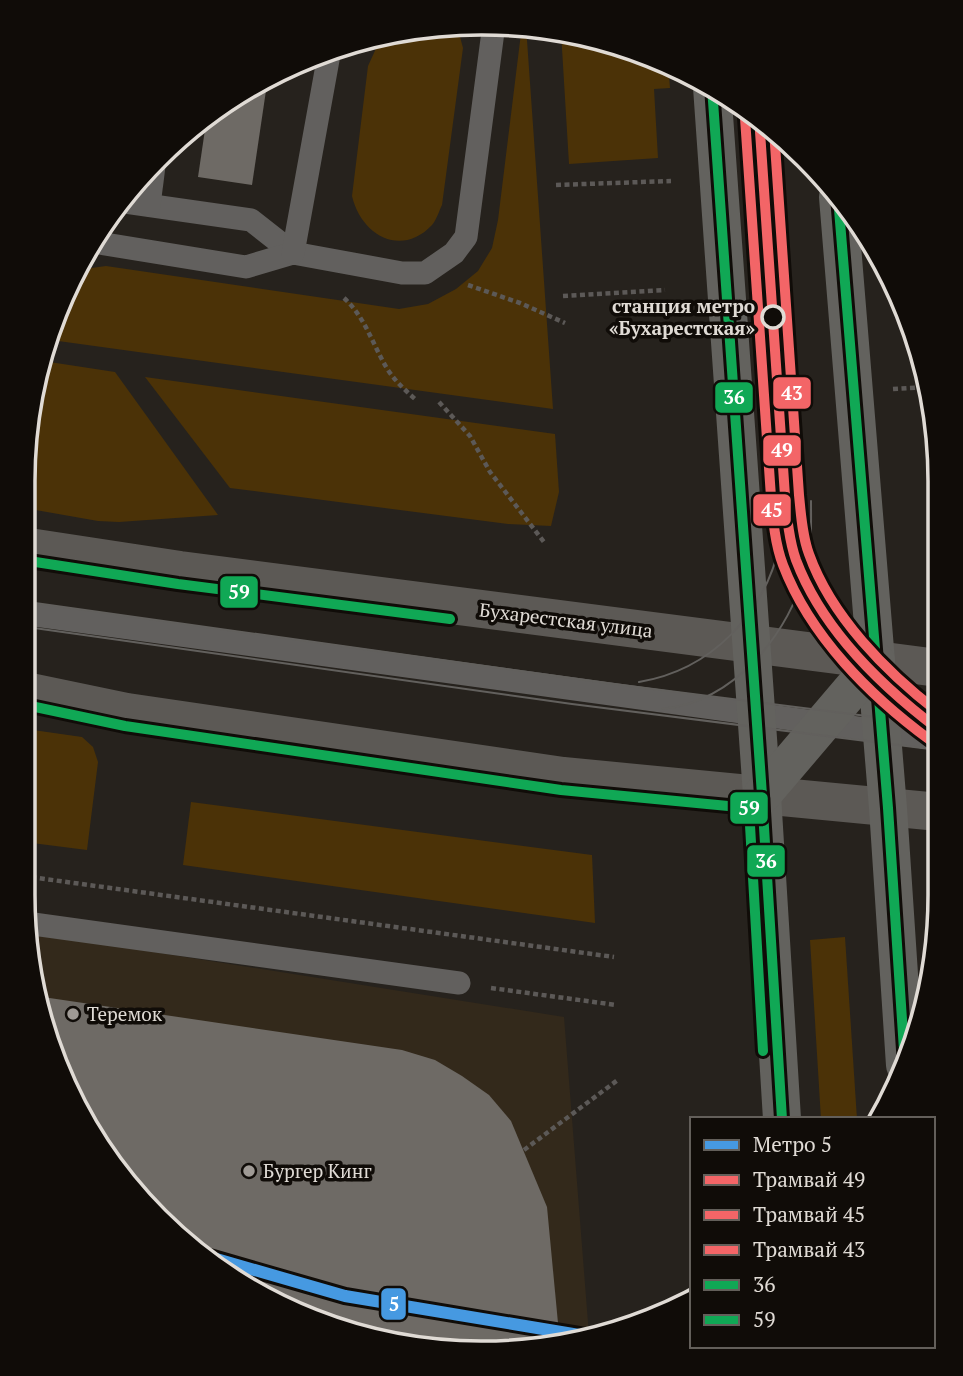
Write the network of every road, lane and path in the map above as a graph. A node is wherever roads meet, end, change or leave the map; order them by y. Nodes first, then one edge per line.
1 (493, 35) edge
2 (327, 63) edge
3 (713, 100) edge
4 (153, 180) edge
5 (671, 181) dead end
6 (556, 185) dead end
7 (133, 203) edge
8 (149, 205) junction
9 (839, 215) edge
10 (104, 244) edge
11 (293, 253) junction
12 (463, 284) dead end
13 (665, 290) dead end
14 (564, 296) dead end
15 (349, 302) dead end
16 (565, 323) dead end
17 (918, 388) edge
18 (886, 390) dead end
19 (415, 399) dead end
20 (439, 402) dead end
21 (544, 542) dead end
22 (35, 548) edge
23 (35, 615) edge
24 (751, 645) junction
25 (876, 661) junction
26 (928, 667) edge
27 (35, 693) edge
28 (756, 715) junction
29 (822, 724) junction
30 (882, 732) junction
31 (928, 738) edge
32 (762, 795) junction
33 (888, 808) junction
34 (928, 811) edge
35 (35, 878) edge
36 (36, 924) edge
37 (614, 957) dead end
38 (459, 984) joint
39 (616, 1006) dead end
40 (903, 1040) edge
41 (619, 1079) dead end
42 (782, 1117) edge
43 (524, 1150) dead end

1 - 11 lane
2 - 11 lane
3 - 24 main road
4 - 8 lane
5 - 6 path
7 - 8 lane
8 - 11 lane
9 - 25 main road
10 - 11 lane
12 - 16 path
13 - 14 path
15 - 19 path
17 - 18 path
20 - 21 path
22 - 24 main road, Бухарестская улица
23 - 28 lane
24 - 25 main road, Бухарестская улица
24 - 28 main road
25 - 26 main road, Бухарестская улица
25 - 29 main road
25 - 30 main road
27 - 32 main road
28 - 29 lane
28 - 32 main road
29 - 30 lane
29 - 32 main road
30 - 31 lane
30 - 33 main road
32 - 33 main road
32 - 42 main road
33 - 34 main road
33 - 40 main road
35 - 37 path
36 - 38 lane
38 - 39 path
41 - 43 path

